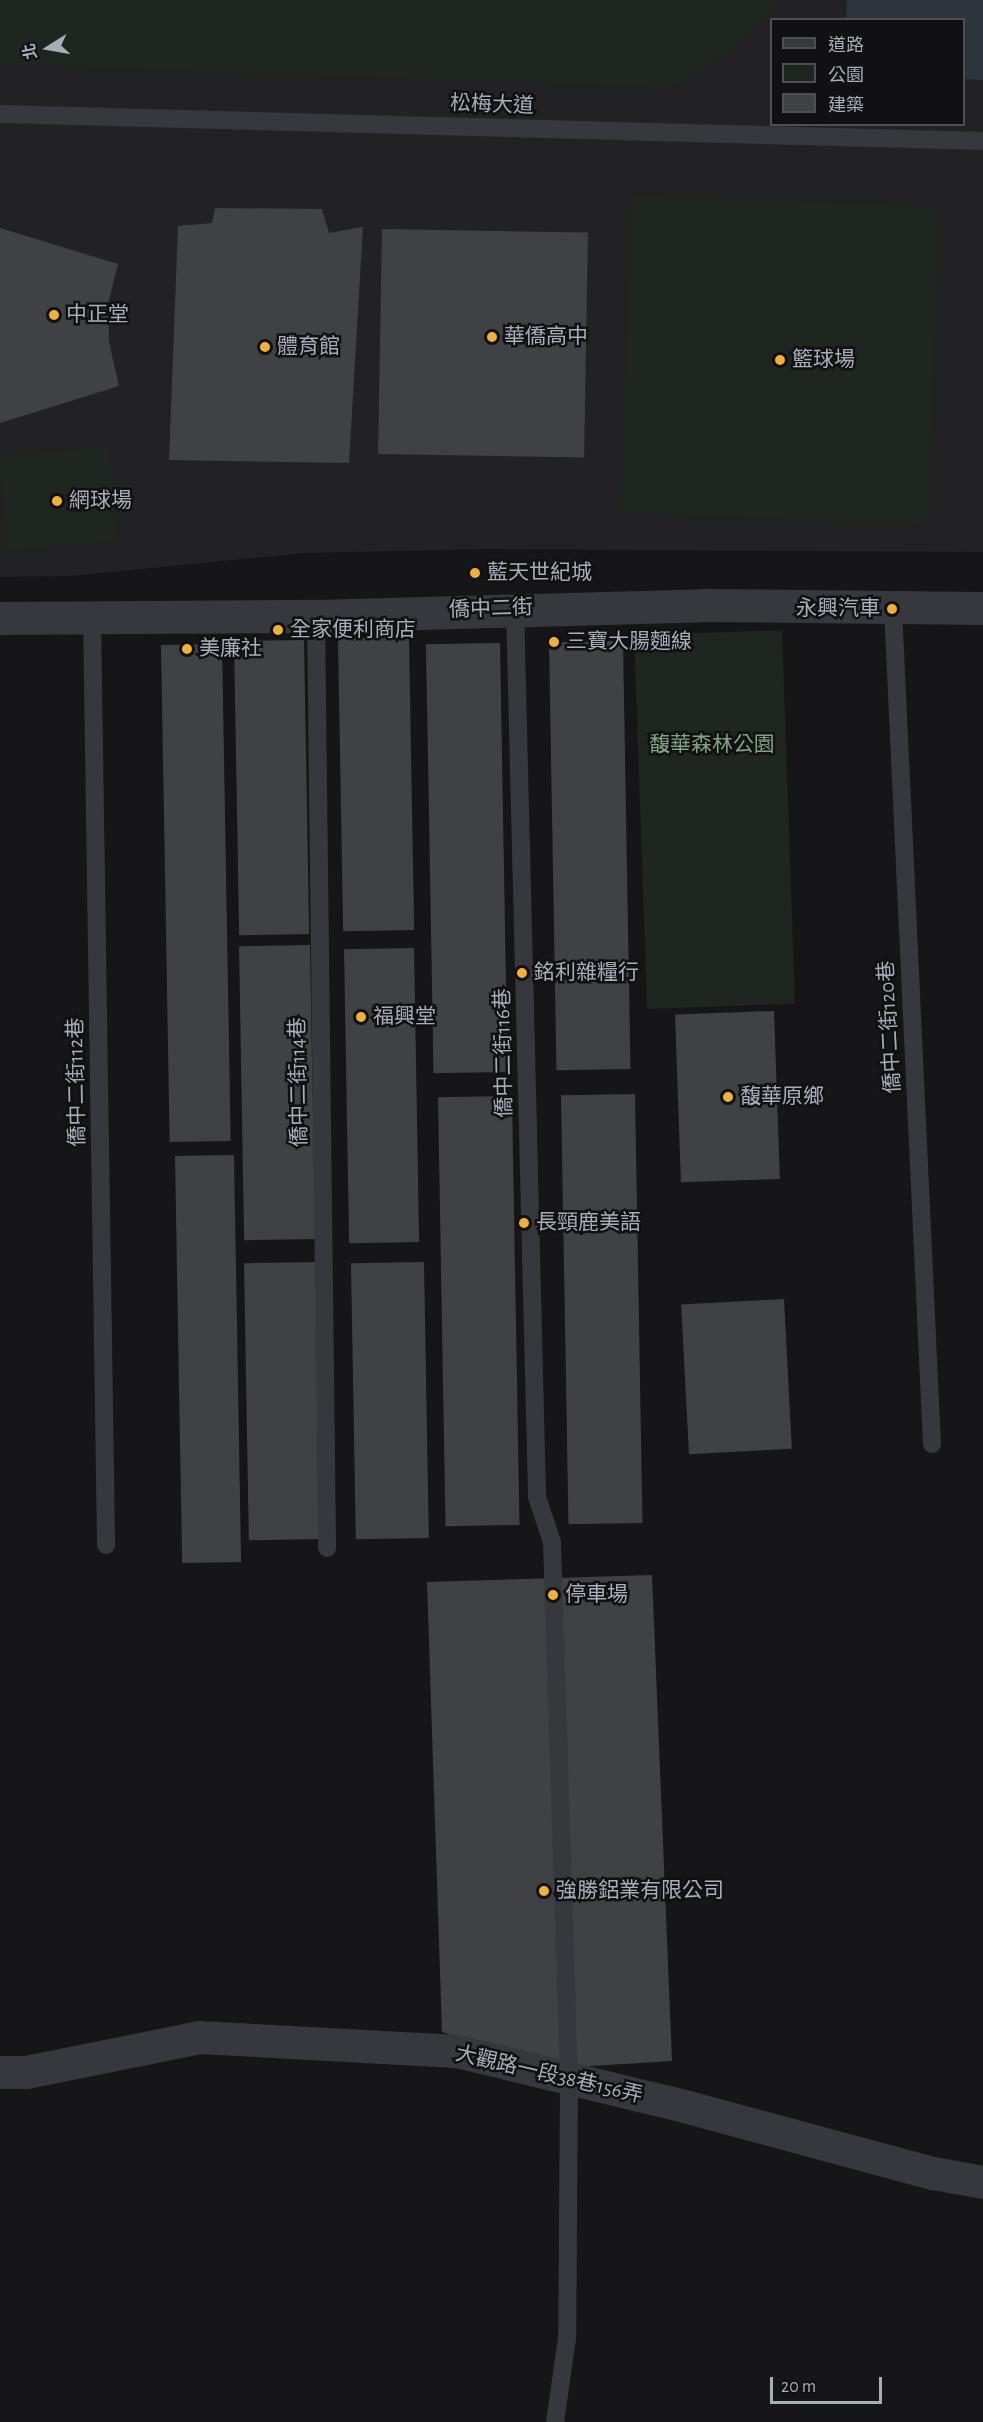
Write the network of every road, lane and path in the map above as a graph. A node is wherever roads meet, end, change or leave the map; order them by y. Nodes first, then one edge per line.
1 (0, 114) edge
2 (983, 141) edge
3 (515, 607) junction
4 (893, 608) junction
5 (983, 608) edge
6 (316, 615) junction
7 (0, 618) edge
8 (92, 618) junction
9 (932, 1444) dead end
10 (106, 1545) dead end
11 (327, 1548) dead end
12 (0, 2072) edge
13 (569, 2081) junction
14 (983, 2182) edge
15 (555, 2422) edge

1 - 2 lane, 松梅大道
3 - 4 street, 僑中二街
3 - 6 street, 僑中二街
3 - 13 lane, 僑中二街116巷
4 - 5 street, 僑中二街
4 - 9 lane, 僑中二街120巷
6 - 8 street, 僑中二街
6 - 11 lane, 僑中二街114巷
7 - 8 street, 僑中二街
8 - 10 lane, 僑中二街112巷
12 - 13 street, 大觀路一段38巷156弄
13 - 14 street, 大觀路一段38巷156弄
13 - 15 lane, 僑中二街116巷

